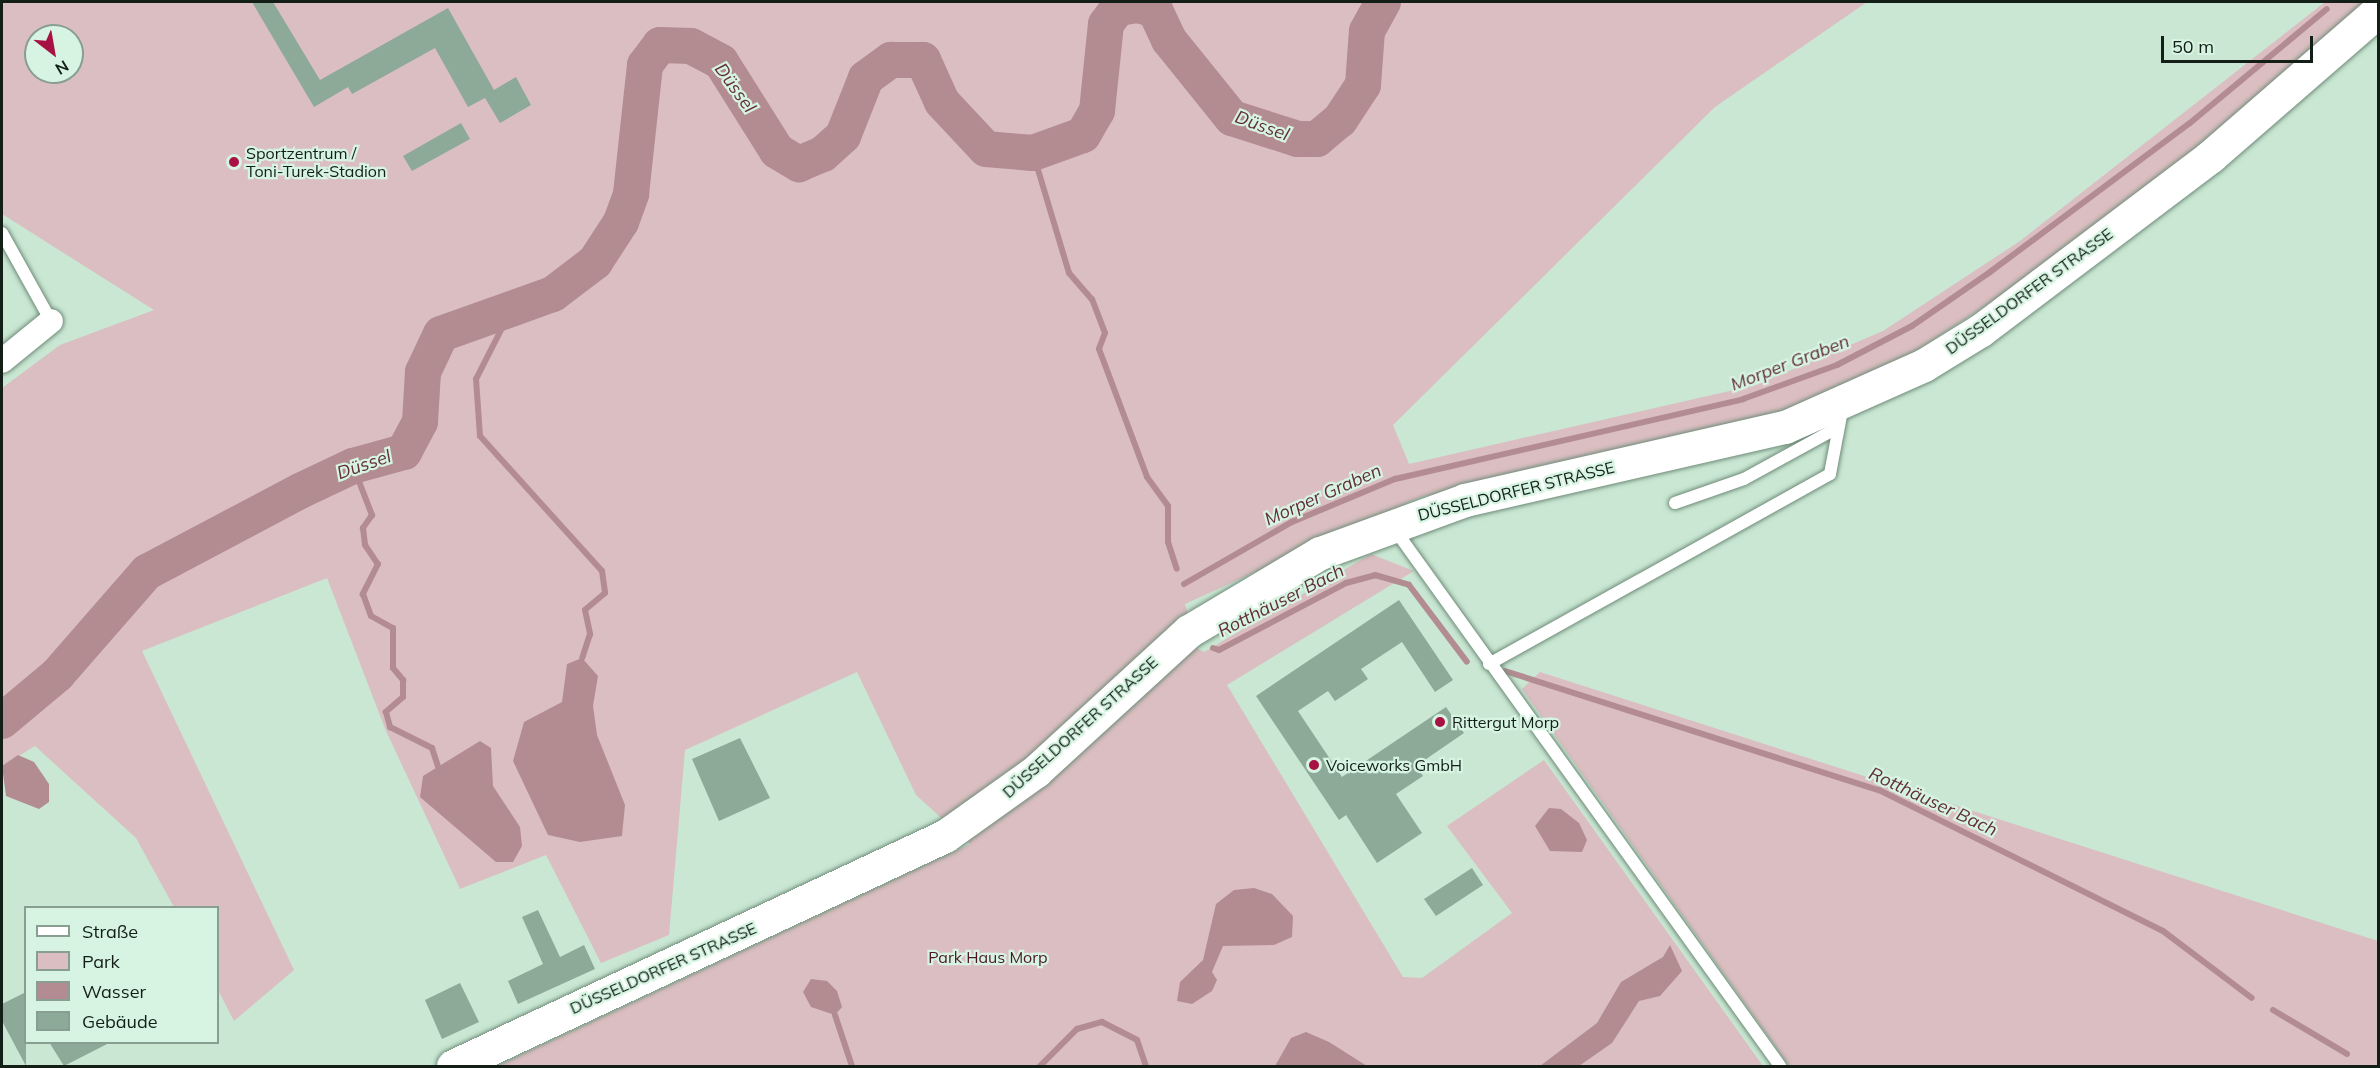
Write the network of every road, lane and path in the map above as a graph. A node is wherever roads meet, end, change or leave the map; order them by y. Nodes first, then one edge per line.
1 (2379, 11) edge
2 (2, 233) edge
3 (51, 321) joint
4 (2, 361) edge
5 (1840, 416) junction
6 (1675, 503) dead end
7 (1390, 524) junction
8 (1489, 664) junction
9 (453, 1066) edge
10 (1780, 1066) edge

1 - 5 main road, DÜSSELDORFER STRASSE
2 - 3 lane
3 - 4 street
5 - 6 lane
5 - 7 main road, DÜSSELDORFER STRASSE
5 - 8 lane
7 - 8 lane
7 - 9 main road, DÜSSELDORFER STRASSE
8 - 10 lane

